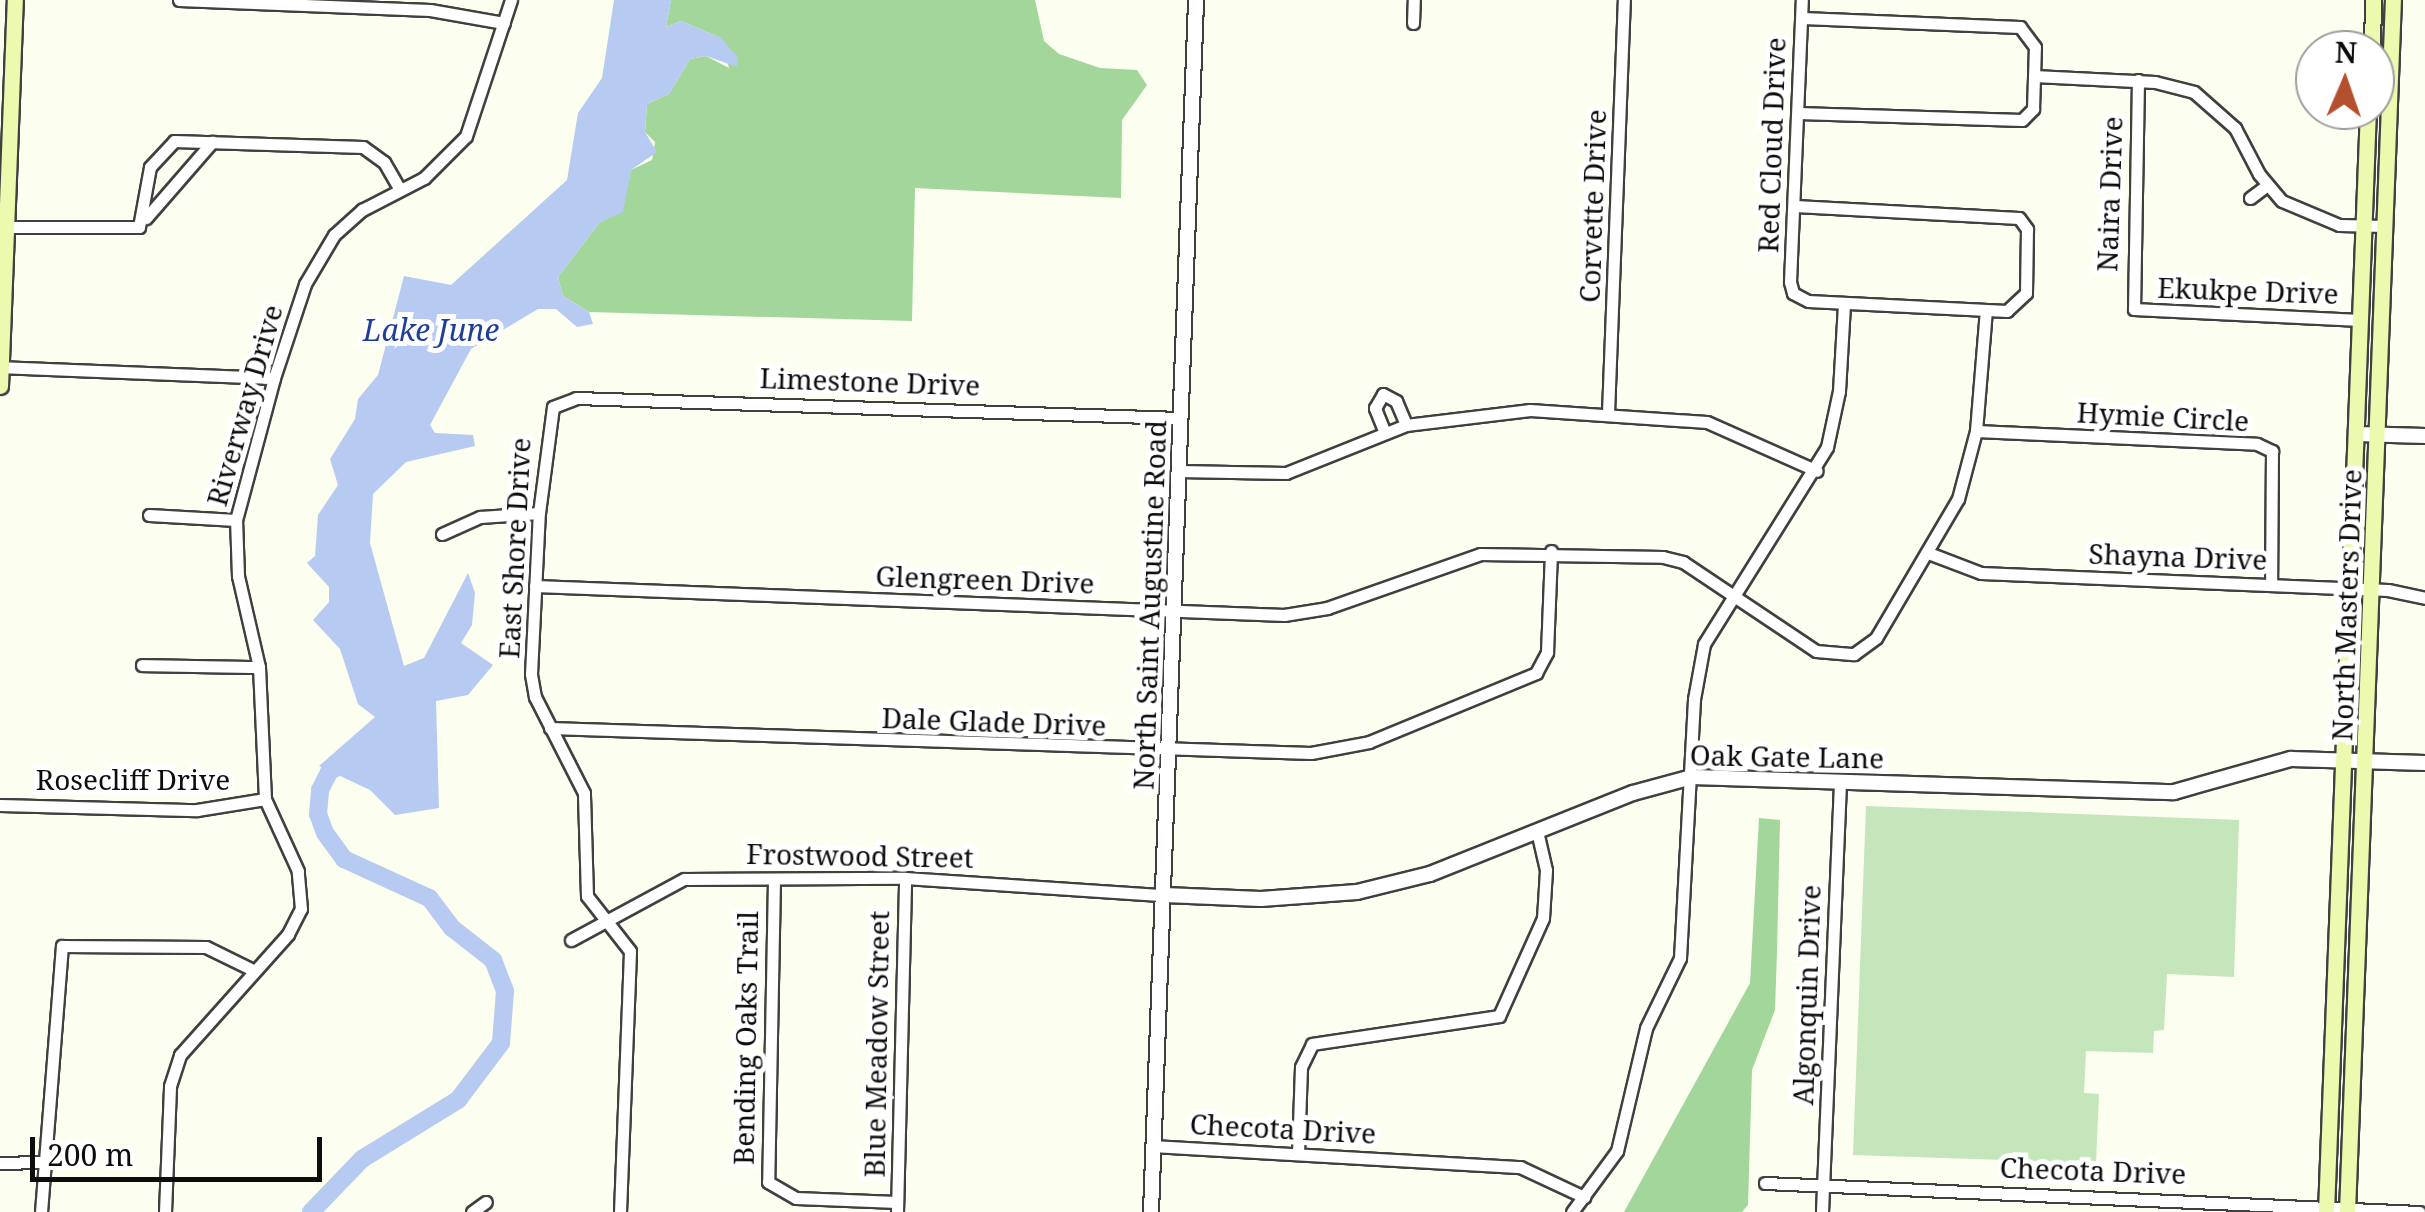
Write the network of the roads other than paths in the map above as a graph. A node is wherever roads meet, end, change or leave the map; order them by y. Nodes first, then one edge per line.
1 (0, 0) edge
2 (12, 0) edge
3 (179, 0) edge
4 (511, 0) edge
5 (1196, 0) edge
6 (1414, 0) edge
7 (1624, 0) edge
8 (1802, 0) edge
9 (2373, 0) edge
10 (2393, 0) edge
11 (1802, 18) junction
12 (504, 23) junction
13 (1413, 23) dead end
14 (2372, 30) edge
15 (2034, 76) junction
16 (2138, 80) junction
17 (1798, 113) junction
18 (2367, 130) edge
19 (212, 142) junction
20 (2267, 185) junction
21 (399, 188) junction
22 (2250, 198) dead end
23 (1795, 206) junction
24 (144, 220) junction
25 (2362, 226) junction
26 (2385, 226) junction
27 (3, 228) edge
28 (1844, 303) junction
29 (2134, 309) joint
30 (1986, 310) junction
31 (2360, 320) junction
32 (0, 367) edge
33 (274, 378) junction
34 (0, 386) edge
35 (558, 402) joint
36 (1608, 413) junction
37 (1180, 418) junction
38 (1406, 426) junction
39 (1976, 431) junction
40 (1385, 433) junction
41 (2357, 434) junction
42 (2378, 435) junction
43 (2425, 436) edge
44 (1817, 471) junction
45 (1178, 472) junction
46 (539, 514) junction
47 (149, 515) dead end
48 (236, 520) junction
49 (442, 534) dead end
50 (1551, 552) junction
51 (1931, 554) junction
52 (2270, 585) junction
53 (535, 586) junction
54 (2350, 589) junction
55 (2372, 589) junction
56 (1732, 596) junction
57 (2425, 598) edge
58 (1172, 611) junction
59 (142, 665) dead end
60 (259, 667) junction
61 (550, 728) junction
62 (1168, 752) junction
63 (2344, 759) junction
64 (2365, 759) junction
65 (2425, 763) edge
66 (1692, 777) junction
67 (1840, 780) junction
68 (265, 799) junction
69 (0, 805) edge
70 (1536, 832) junction
71 (906, 878) junction
72 (774, 880) junction
73 (1163, 894) junction
74 (606, 918) junction
75 (2337, 935) junction
76 (2358, 936) junction
77 (570, 940) dead end
78 (254, 970) junction
79 (1153, 1146) junction
80 (1298, 1153) junction
81 (42, 1162) junction
82 (0, 1163) edge
83 (1765, 1182) dead end
84 (1823, 1184) junction
85 (1584, 1197) junction
86 (486, 1202) dead end
87 (897, 1207) edge
88 (2327, 1209) edge
89 (2347, 1210) edge
90 (41, 1212) edge
91 (165, 1212) edge
92 (472, 1212) edge
93 (620, 1212) edge
94 (1151, 1212) edge
95 (1572, 1212) edge
96 (1822, 1212) edge
97 (2418, 1212) edge

1 - 2 street
2 - 27 main road
3 - 12 street
4 - 12 street, Riverway Drive
5 - 37 street, North Saint Augustine Road
6 - 13 street
7 - 36 street, Corvette Drive
8 - 11 street, Red Cloud Drive
9 - 14 main road
10 - 26 main road, North Masters Drive
11 - 15 street
11 - 17 street, Red Cloud Drive
12 - 21 street, Riverway Drive
15 - 16 street
15 - 17 street
16 - 20 street
16 - 29 street, Naira Drive
17 - 23 street, Red Cloud Drive
18 - 25 main road, North Masters Drive
19 - 21 street
19 - 24 street
19 - 24 street
20 - 22 street
20 - 25 street
21 - 33 street, Riverway Drive
23 - 28 street, Red Cloud Drive
23 - 30 street
24 - 27 street
25 - 26 street
25 - 31 main road, North Masters Drive
26 - 42 main road, North Masters Drive
27 - 32 main road
28 - 30 street
28 - 44 street
29 - 31 street, Ekukpe Drive
30 - 39 street, Glengreen Drive
31 - 41 main road, North Masters Drive
32 - 33 street
32 - 34 main road
33 - 48 street, Riverway Drive
35 - 37 street, Limestone Drive
35 - 46 street, East Shore Drive
36 - 38 street
36 - 44 street
37 - 45 street, North Saint Augustine Road
38 - 40 street
38 - 40 street
39 - 51 street, Glengreen Drive
39 - 52 street, Hymie Circle
40 - 45 street
41 - 42 street
41 - 54 main road, North Masters Drive
42 - 43 street
42 - 55 main road, North Masters Drive
44 - 56 street
45 - 58 street, North Saint Augustine Road
46 - 49 street
46 - 53 street, East Shore Drive
47 - 48 street
48 - 60 street, Riverway Drive
50 - 56 street, Glengreen Drive
50 - 58 street, Glengreen Drive
50 - 62 street, Dale Glade Drive
51 - 52 street, Shayna Drive
51 - 56 street, Glengreen Drive
52 - 54 street, Shayna Drive
53 - 58 street, Glengreen Drive
53 - 61 street, East Shore Drive
54 - 55 street, Shayna Drive
54 - 63 main road, North Masters Drive
55 - 57 street, Shayna Drive
55 - 64 main road, North Masters Drive
56 - 66 street
58 - 62 street, North Saint Augustine Road
59 - 60 street
60 - 68 street, Riverway Drive
61 - 62 street, Dale Glade Drive
61 - 74 street, East Shore Drive
62 - 73 street, North Saint Augustine Road
63 - 64 street, Oak Gate Lane
63 - 67 street, Oak Gate Lane
63 - 75 main road, North Masters Drive
64 - 65 street, Oak Gate Lane
64 - 76 main road, North Masters Drive
66 - 67 street, Oak Gate Lane
66 - 70 street, Oak Gate Lane
66 - 85 street
67 - 84 street, Algonquin Drive
68 - 69 street, Rosecliff Drive
68 - 78 street, Riverway Drive
70 - 73 street, Oak Gate Lane
70 - 80 street
71 - 72 street, Frostwood Street
71 - 73 street, Frostwood Street
71 - 87 street, Blue Meadow Street
72 - 74 street, Frostwood Street
72 - 87 street, Bending Oaks Trail
73 - 79 street, North Saint Augustine Road
74 - 77 street, Frostwood Street
74 - 93 street, East Shore Drive
75 - 76 main road
75 - 88 main road, North Masters Drive
76 - 89 main road, North Masters Drive
78 - 81 street
78 - 91 street, Riverway Drive
79 - 80 street, Checota Drive
79 - 94 street, North Saint Augustine Road
80 - 85 street, Checota Drive
81 - 82 street
81 - 90 street
83 - 84 street, Checota Drive
84 - 88 street, Checota Drive
84 - 96 street, Algonquin Drive
85 - 95 street
86 - 92 street
88 - 89 street, Checota Drive
89 - 97 street, Checota Drive

